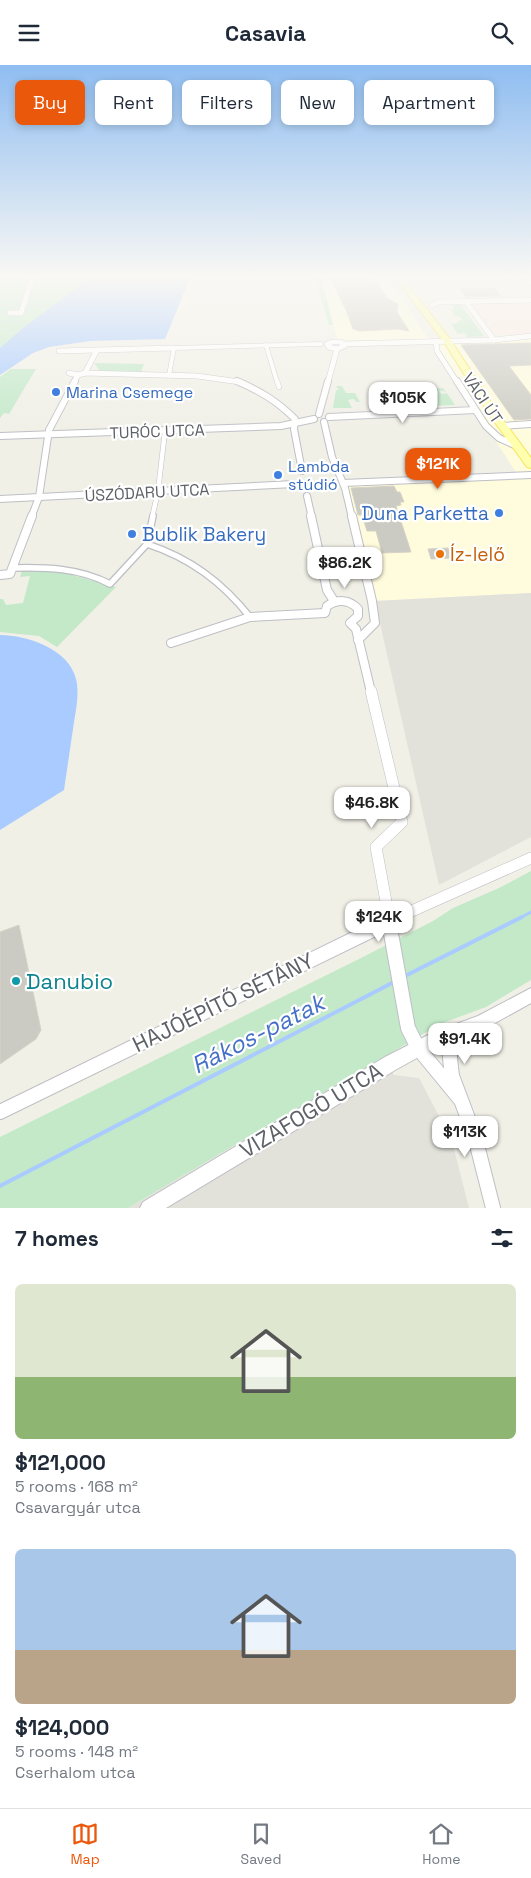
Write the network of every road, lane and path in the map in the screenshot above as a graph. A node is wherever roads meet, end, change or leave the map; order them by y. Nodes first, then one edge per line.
1 (438, 329) edge
2 (486, 329) edge
3 (531, 336) edge
4 (494, 340) junction
5 (447, 341) junction
6 (433, 342) junction
7 (321, 344) dead end
8 (343, 344) junction
9 (266, 345) junction
10 (174, 349) junction
11 (335, 349) junction
12 (96, 350) junction
13 (59, 351) dead end
14 (334, 356) joint
15 (69, 373) dead end
16 (81, 374) junction
17 (169, 375) junction
18 (279, 387) dead end
19 (476, 410) junction
20 (322, 418) junction
21 (294, 424) junction
22 (531, 424) edge
23 (502, 426) junction
24 (165, 431) junction
25 (325, 431) joint
26 (48, 434) junction
27 (0, 436) edge
28 (517, 446) junction
29 (531, 465) edge
30 (302, 471) dead end
31 (531, 475) edge
32 (343, 483) junction
33 (294, 484) dead end
34 (158, 491) junction
35 (307, 496) dead end
36 (39, 497) junction
37 (0, 499) edge
38 (147, 544) junction
39 (12, 571) junction
40 (0, 575) edge
41 (334, 601) junction
42 (250, 617) junction
43 (358, 640) junction
44 (171, 643) dead end
45 (531, 858) edge
46 (390, 921) junction
47 (531, 995) edge
48 (404, 1002) joint
49 (451, 1034) junction
50 (418, 1048) junction
51 (460, 1099) junction
52 (0, 1112) edge
53 (149, 1208) edge
54 (493, 1208) edge

1 - 5 main road, VÁCI ÚT
2 - 4 street
3 - 4 street
4 - 5 street
5 - 6 street
5 - 23 main road, VÁCI ÚT
6 - 8 street
6 - 19 street, VÁCI ÚT
7 - 9 street
8 - 11 street
8 - 11 street
9 - 10 street
9 - 18 street
10 - 12 street
10 - 17 street
11 - 14 street
12 - 13 street
12 - 16 street
14 - 20 street
15 - 16 street
16 - 17 street
16 - 26 street
17 - 21 street
19 - 20 street
19 - 28 street, VÁCI ÚT
20 - 21 street, TURÓC UTCA
20 - 25 street
21 - 24 street, TURÓC UTCA
21 - 30 street
22 - 23 street
23 - 28 main road, VÁCI ÚT
24 - 26 street, TURÓC UTCA
24 - 34 street
25 - 32 street
26 - 27 street, TURÓC UTCA
26 - 36 street
28 - 29 main road, VÁCI ÚT
31 - 32 street
32 - 43 street
33 - 34 street, ÚSZÓDARU UTCA
34 - 36 street, ÚSZÓDARU UTCA
34 - 38 street
35 - 41 street
36 - 37 street, ÚSZÓDARU UTCA
36 - 39 street
38 - 39 street
38 - 42 street
39 - 40 street
41 - 42 street
41 - 43 street
42 - 44 street
43 - 46 street
45 - 46 street, HAJÓÉPÍTŐ SÉTÁNY
46 - 48 street
46 - 52 street, HAJÓÉPÍTŐ SÉTÁNY
47 - 49 street, VIZAFOGÓ UTCA
48 - 50 street
49 - 50 street, VIZAFOGÓ UTCA
49 - 51 street
50 - 51 street
50 - 53 street, VIZAFOGÓ UTCA
51 - 54 street

